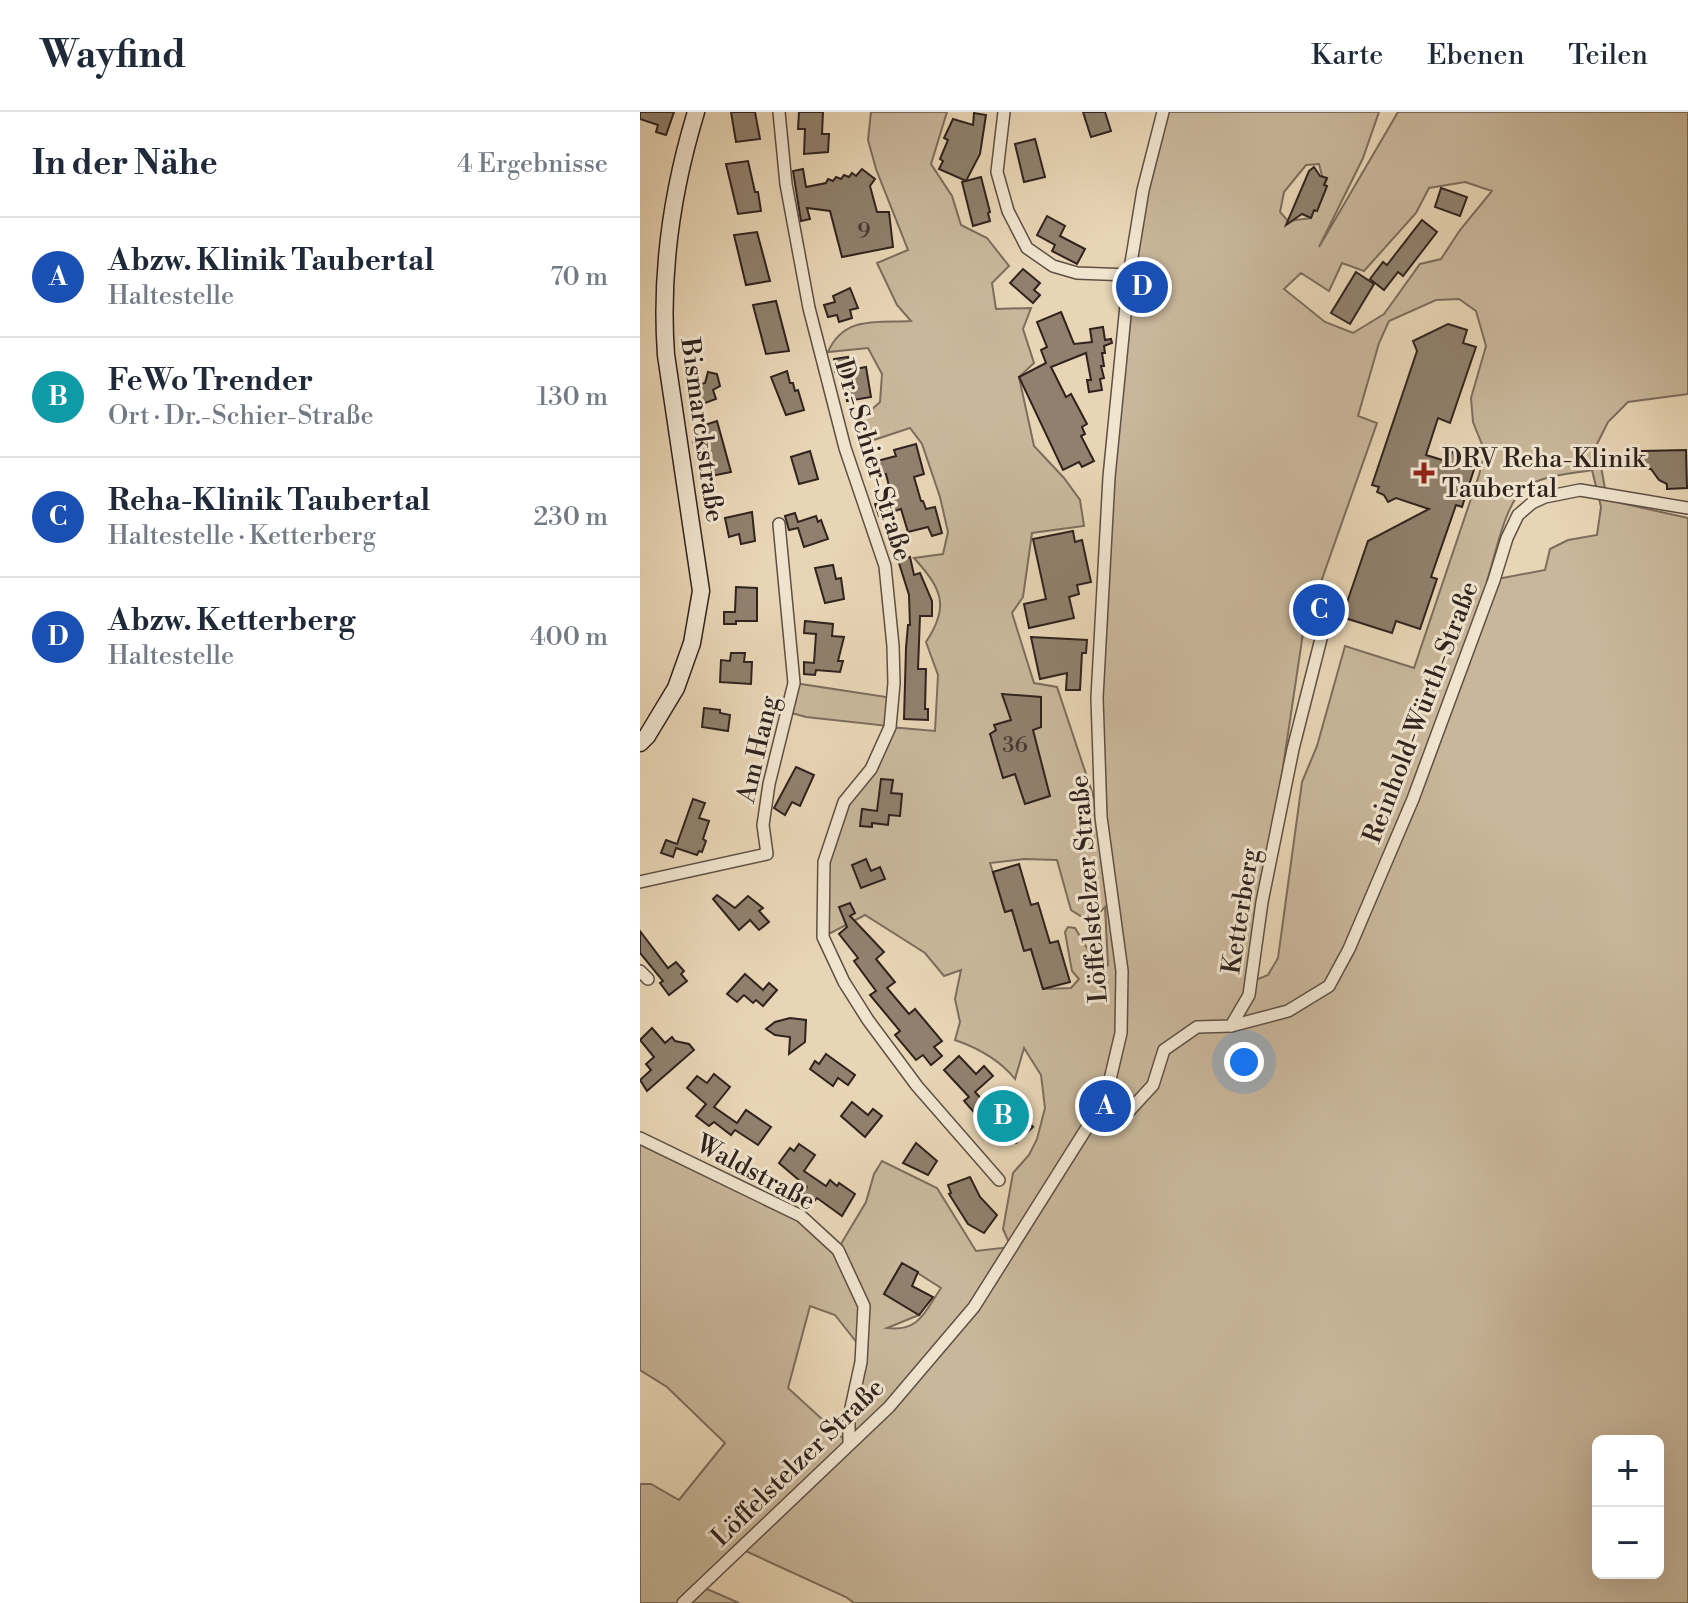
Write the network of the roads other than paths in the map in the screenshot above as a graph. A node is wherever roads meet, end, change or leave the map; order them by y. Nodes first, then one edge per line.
1 (696, 112) edge
2 (779, 112) edge
3 (1004, 112) edge
4 (1163, 112) edge
5 (1129, 275) junction
6 (1688, 508) edge
7 (779, 524) dead end
8 (1325, 623) dead end
9 (640, 743) edge
10 (640, 882) edge
11 (1231, 1026) junction
12 (1093, 1118) junction
13 (640, 1138) edge
14 (999, 1180) dead end
15 (849, 1444) junction
16 (683, 1603) edge

1 - 9 street, Bismarckstraße
2 - 14 street, Dr.-Schier-Straße
3 - 5 street
4 - 5 street, Löffelstelzer Straße
5 - 12 street, Löffelstelzer Straße
6 - 11 street, Reinhold-Würth-Straße
7 - 10 street, Am Hang
8 - 11 street, Ketterberg
11 - 12 street
12 - 15 street, Löffelstelzer Straße
13 - 15 street, Waldstraße
15 - 16 street, Löffelstelzer Straße

